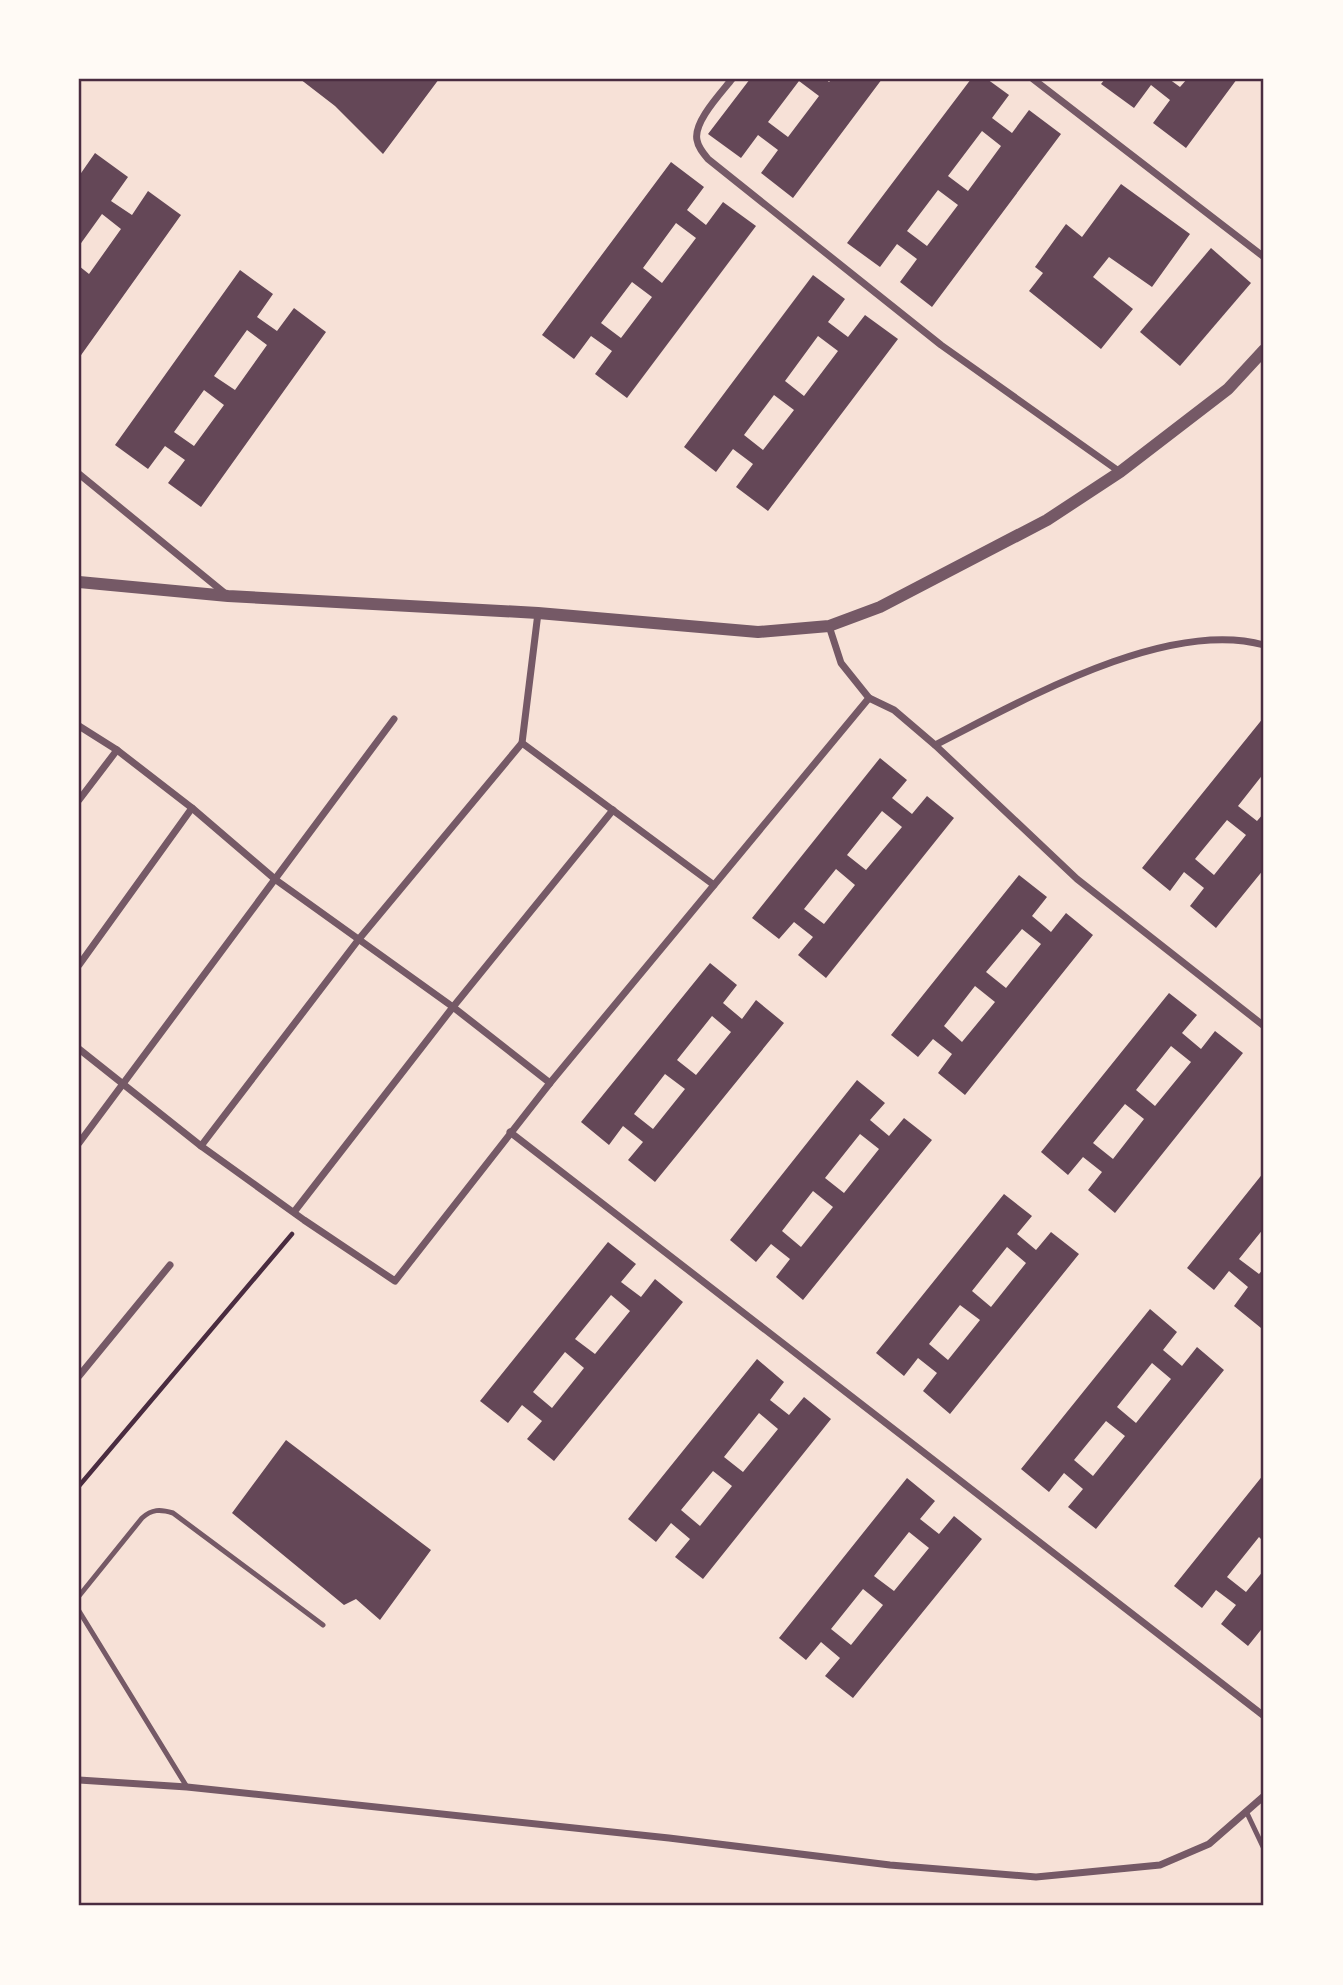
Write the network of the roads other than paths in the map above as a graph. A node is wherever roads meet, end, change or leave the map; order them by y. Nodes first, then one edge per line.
1 (732, 79) edge
2 (1033, 79) edge
3 (1264, 257) edge
4 (1264, 350) edge
5 (1121, 472) junction
6 (79, 474) edge
7 (79, 582) edge
8 (228, 596) junction
9 (538, 612) junction
10 (829, 626) junction
11 (1264, 645) edge
12 (869, 698) junction
13 (394, 719) dead end
14 (79, 726) edge
15 (522, 743) junction
16 (935, 745) junction
17 (117, 750) junction
18 (79, 800) edge
19 (192, 808) junction
20 (613, 810) junction
21 (276, 880) junction
22 (714, 885) junction
23 (359, 939) junction
24 (79, 965) edge
25 (453, 1007) junction
26 (1264, 1026) edge
27 (79, 1049) edge
28 (550, 1083) junction
29 (124, 1085) junction
30 (510, 1132) junction
31 (79, 1143) edge
32 (201, 1146) junction
33 (294, 1212) junction
34 (170, 1265) dead end
35 (79, 1376) edge
36 (79, 1596) edge
37 (79, 1611) edge
38 (323, 1625) dead end
39 (1264, 1716) edge
40 (79, 1780) edge
41 (187, 1787) junction
42 (1264, 1796) edge
43 (1246, 1811) junction
44 (1264, 1849) edge

1 - 5 street
2 - 3 street
4 - 5 street
5 - 10 street
6 - 8 street
7 - 8 street
8 - 9 street
9 - 10 street
9 - 15 street
10 - 12 street
11 - 16 street
12 - 16 street
12 - 22 street
13 - 21 street
14 - 17 street
15 - 20 street
15 - 23 street
16 - 26 street
17 - 18 street
17 - 19 street
19 - 21 street
19 - 24 street
20 - 22 street
20 - 25 street
21 - 23 street
21 - 29 street
22 - 28 street
23 - 25 street
23 - 32 street
25 - 28 street
25 - 33 street
27 - 29 street
28 - 30 street
29 - 31 street
29 - 32 street
30 - 33 street
30 - 39 street
32 - 33 street
34 - 35 street
36 - 38 lane
37 - 41 lane
40 - 41 street
41 - 43 street
42 - 43 street
43 - 44 lane

